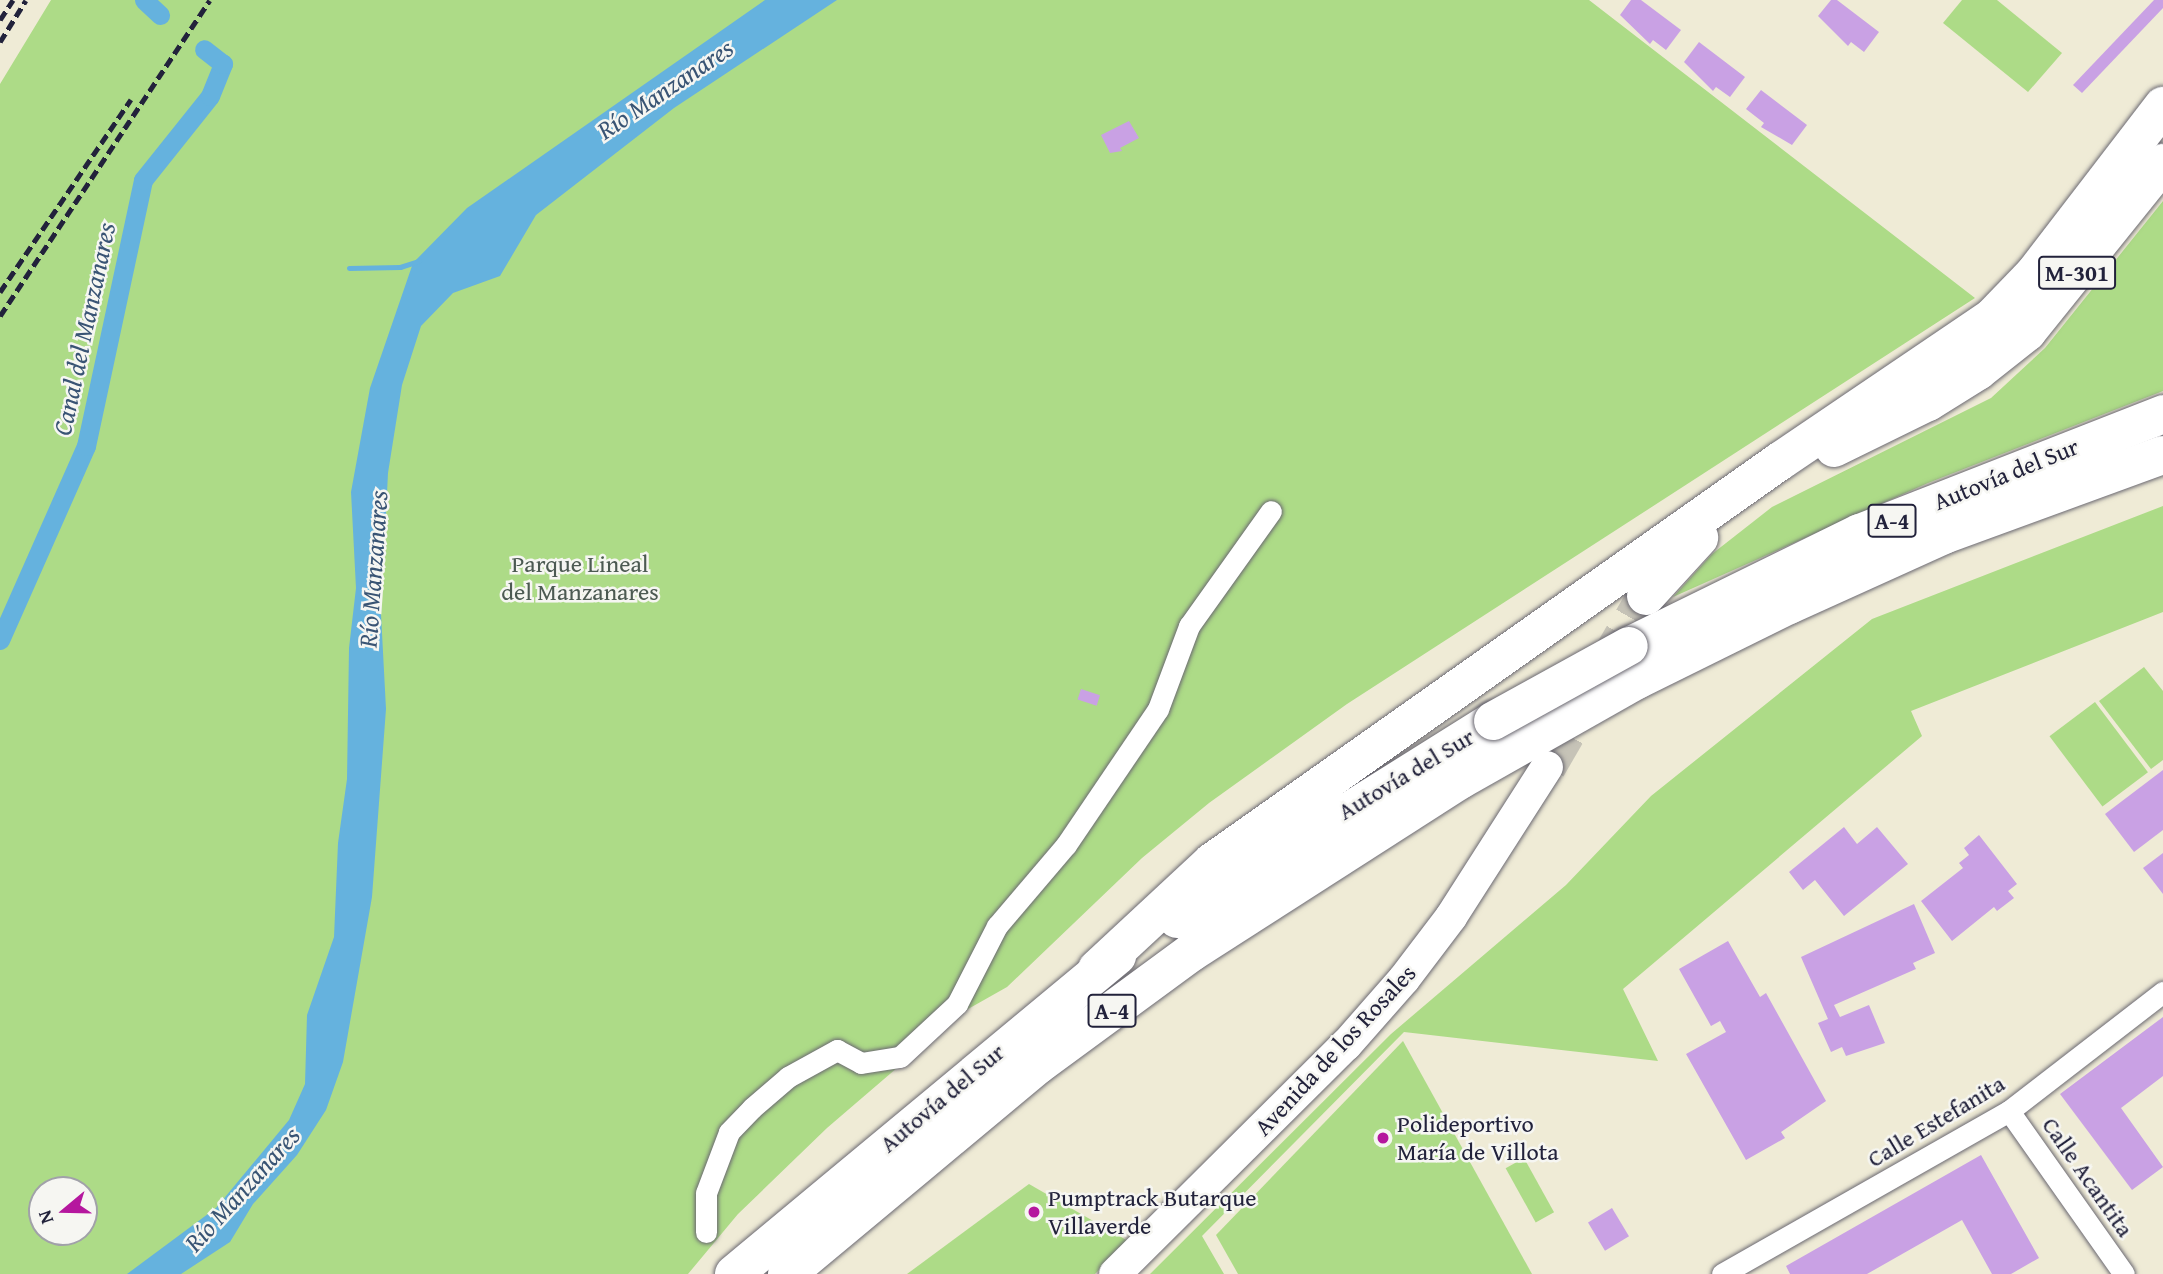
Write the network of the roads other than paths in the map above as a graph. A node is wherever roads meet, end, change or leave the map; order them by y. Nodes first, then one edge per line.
1 (2163, 106) edge
2 (2163, 163) edge
3 (1997, 314) junction
4 (2163, 414) edge
5 (2163, 455) edge
6 (1800, 464) junction
7 (1271, 511) dead end
8 (1646, 596) tunnel mouth
9 (1548, 767) tunnel mouth
10 (1097, 969) junction
11 (2163, 992) edge
12 (2009, 1111) junction
13 (706, 1232) dead end
14 (1728, 1273) edge
15 (734, 1274) edge
16 (787, 1274) edge
17 (1115, 1274) edge
18 (2124, 1274) edge

1 - 3 highway, M-301
2 - 6 highway, M-301
3 - 6 highway, M-301
3 - 10 highway
4 - 10 highway, Autovía del Sur / A-4, bridge
5 - 16 highway, Autovía del Sur / A-4
6 - 8 highway, M-301
7 - 13 street
9 - 17 street, Avenida de los Rosales
10 - 15 highway, Autovía del Sur / A-4
11 - 12 street, Calle Estefanita
12 - 14 street, Calle Estefanita
12 - 18 street, Calle Acantita

